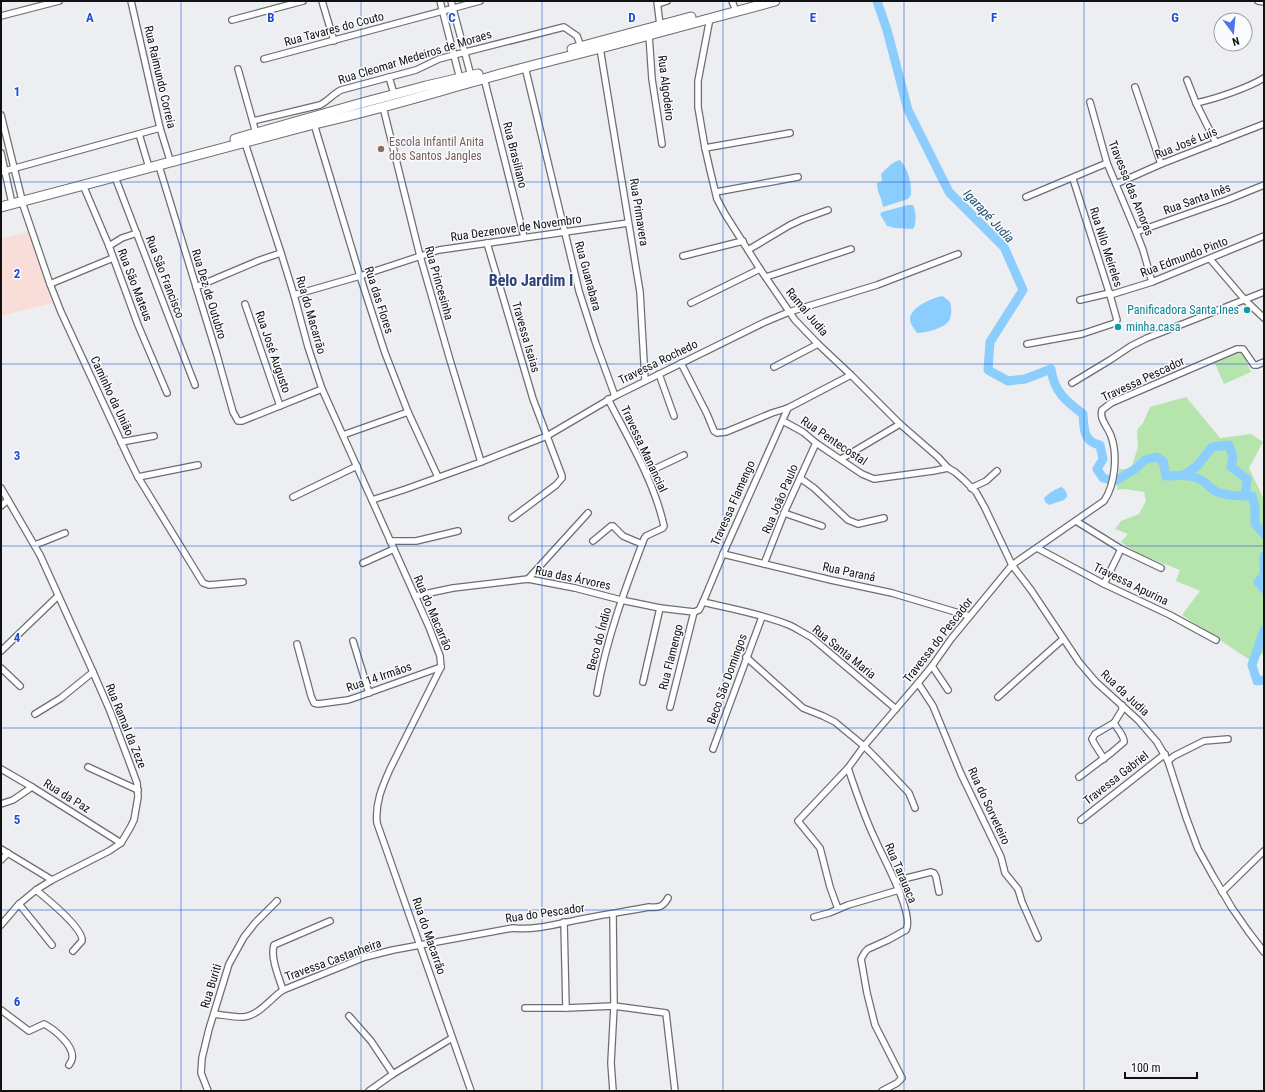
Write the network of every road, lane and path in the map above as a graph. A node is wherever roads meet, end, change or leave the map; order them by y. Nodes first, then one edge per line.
1 (57, 1) edge
2 (131, 1) edge
3 (303, 1) edge
4 (322, 1) edge
5 (440, 1) edge
6 (451, 1) edge
7 (480, 1) edge
8 (667, 1) edge
9 (752, 1) edge
10 (775, 1) edge
11 (1258, 1) edge
12 (657, 2) edge
13 (1264, 2) edge
14 (733, 3) edge
15 (453, 8) junction
16 (442, 11) junction
17 (1, 16) edge
18 (710, 18) junction
19 (232, 20) dead end
20 (660, 25) junction
21 (649, 35) junction
22 (334, 41) junction
23 (581, 46) junction
24 (600, 48) junction
25 (465, 52) junction
26 (454, 55) junction
27 (264, 59) dead end
28 (525, 67) junction
29 (238, 69) dead end
30 (472, 76) junction
31 (389, 77) junction
32 (460, 78) junction
33 (484, 78) junction
34 (1264, 78) edge
35 (1187, 80) dead end
36 (1135, 87) dead end
37 (426, 91) junction
38 (394, 94) junction
39 (1090, 102) dead end
40 (362, 103) junction
41 (1196, 103) junction
42 (383, 107) junction
43 (363, 113) junction
44 (1, 115) edge
45 (253, 121) junction
46 (314, 124) junction
47 (1264, 124) edge
48 (160, 128) junction
49 (256, 133) junction
50 (790, 133) dead end
51 (139, 134) junction
52 (245, 143) junction
53 (1216, 143) junction
54 (662, 144) dead end
55 (705, 148) junction
56 (1, 153) edge
57 (169, 158) junction
58 (1107, 163) junction
59 (148, 164) junction
60 (1161, 164) junction
61 (159, 166) junction
62 (14, 169) junction
63 (3, 172) edge
64 (116, 177) junction
65 (798, 177) dead end
66 (1072, 179) junction
67 (1116, 184) junction
68 (83, 185) junction
69 (1264, 185) edge
70 (716, 192) junction
71 (1026, 197) dead end
72 (11, 199) junction
73 (21, 199) junction
74 (1, 201) edge
75 (1, 207) edge
76 (828, 210) dead end
77 (628, 222) junction
78 (564, 232) junction
79 (1136, 232) junction
80 (137, 233) junction
81 (1264, 236) edge
82 (524, 237) junction
83 (742, 241) junction
84 (487, 243) junction
85 (109, 246) junction
86 (852, 249) dead end
87 (748, 250) junction
88 (281, 253) junction
89 (958, 254) dead end
90 (420, 256) junction
91 (683, 256) dead end
92 (113, 258) junction
93 (1210, 259) junction
94 (760, 269) junction
95 (360, 276) junction
96 (766, 277) junction
97 (1152, 282) junction
98 (50, 284) junction
99 (196, 287) junction
100 (1264, 292) edge
101 (1110, 294) junction
102 (294, 295) junction
103 (1080, 300) dead end
104 (1245, 300) junction
105 (691, 303) dead end
106 (245, 304) dead end
107 (789, 312) junction
108 (1264, 318) edge
109 (818, 344) junction
110 (1027, 344) dead end
111 (681, 362) junction
112 (1264, 362) edge
113 (774, 368) dead end
114 (659, 374) junction
115 (851, 375) junction
116 (645, 380) junction
117 (1072, 383) dead end
118 (195, 385) dead end
119 (322, 389) junction
120 (167, 393) dead end
121 (615, 396) junction
122 (608, 399) junction
123 (280, 406) junction
124 (788, 408) junction
125 (408, 412) junction
126 (674, 416) dead end
127 (783, 421) junction
128 (900, 424) junction
129 (342, 435) junction
130 (154, 436) dead end
131 (547, 436) junction
132 (121, 442) junction
133 (816, 442) junction
134 (684, 455) dead end
135 (841, 459) junction
136 (481, 462) junction
137 (198, 465) dead end
138 (357, 466) junction
139 (948, 468) junction
140 (997, 472) dead end
141 (646, 473) junction
142 (138, 477) junction
143 (438, 477) junction
144 (800, 478) junction
145 (1, 488) edge
146 (972, 488) junction
147 (1109, 490) joint
148 (293, 497) dead end
149 (8, 500) junction
150 (372, 500) junction
151 (1, 506) edge
152 (588, 513) dead end
153 (784, 514) junction
154 (512, 518) dead end
155 (884, 518) dead end
156 (1076, 521) junction
157 (822, 526) dead end
158 (458, 531) dead end
159 (65, 534) dead end
160 (390, 541) junction
161 (593, 541) dead end
162 (642, 544) junction
163 (35, 545) junction
164 (1037, 548) junction
165 (394, 549) junction
166 (1121, 549) junction
167 (723, 554) junction
168 (363, 563) dead end
169 (764, 564) junction
170 (1012, 565) junction
171 (1161, 568) dead end
172 (528, 579) junction
173 (243, 582) dead end
174 (1104, 584) junction
175 (58, 596) junction
176 (415, 596) junction
177 (621, 600) junction
178 (702, 605) junction
179 (660, 608) junction
180 (694, 612) junction
181 (969, 616) junction
182 (762, 617) junction
183 (1063, 639) junction
184 (1216, 640) dead end
185 (352, 641) dead end
186 (297, 644) dead end
187 (1, 650) edge
188 (746, 657) junction
189 (441, 666) junction
190 (932, 666) junction
191 (1, 668) edge
192 (93, 672) junction
193 (643, 682) dead end
194 (918, 683) junction
195 (20, 686) dead end
196 (948, 690) dead end
197 (369, 693) junction
198 (597, 693) dead end
199 (998, 697) dead end
200 (1122, 705) junction
201 (670, 707) dead end
202 (896, 709) junction
203 (35, 714) dead end
204 (1114, 723) junction
205 (1228, 739) dead end
206 (864, 746) junction
207 (712, 749) dead end
208 (1165, 754) junction
209 (1104, 759) junction
210 (1168, 761) junction
211 (88, 767) dead end
212 (848, 768) junction
213 (1, 769) edge
214 (1079, 777) dead end
215 (32, 787) junction
216 (138, 790) junction
217 (1, 804) edge
218 (915, 808) dead end
219 (1081, 820) dead end
220 (120, 843) junction
221 (1, 849) edge
222 (1264, 851) edge
223 (8, 854) junction
224 (1, 860) edge
225 (52, 880) junction
226 (894, 881) junction
227 (36, 890) junction
228 (899, 890) junction
229 (939, 892) dead end
230 (1222, 892) junction
231 (668, 898) dead end
232 (277, 901) dead end
233 (19, 904) junction
234 (838, 909) junction
235 (613, 914) junction
236 (814, 917) dead end
237 (330, 921) dead end
238 (564, 922) junction
239 (1, 925) edge
240 (1038, 938) dead end
241 (52, 945) dead end
242 (421, 946) junction
243 (1263, 950) edge
244 (74, 952) dead end
245 (283, 990) junction
246 (614, 1006) junction
247 (525, 1008) dead end
248 (566, 1008) junction
249 (1, 1010) edge
250 (214, 1014) junction
251 (349, 1016) dead end
252 (452, 1038) junction
253 (69, 1065) dead end
254 (393, 1074) junction
255 (208, 1091) edge
256 (369, 1091) edge
257 (471, 1091) edge
258 (613, 1091) edge
259 (676, 1091) edge
260 (882, 1091) edge

1 - 17 street
2 - 48 street, Rua Raimundo Correia
3 - 19 street
4 - 22 street
5 - 16 street
6 - 15 street
7 - 15 street, Rua Tavares do Couto
8 - 12 street
9 - 14 highway
10 - 18 highway
11 - 13 street
12 - 20 street
14 - 20 highway
15 - 16 street, Rua Tavares do Couto
15 - 25 street
16 - 22 street, Rua Tavares do Couto
16 - 26 street
18 - 21 highway
18 - 55 street, Ramal Judia
20 - 23 highway
21 - 24 highway
21 - 54 street, Rua Algodeiro
22 - 27 street, Rua Tavares do Couto
23 - 25 street, Rua Cleomar Medeiros de Moraes
23 - 30 highway
24 - 28 highway
24 - 77 street, Rua Primavera
25 - 26 street, Rua Cleomar Medeiros de Moraes
25 - 30 street
26 - 31 street, Rua Cleomar Medeiros de Moraes
26 - 32 street
28 - 33 highway
28 - 78 street, Rua Guanabara
29 - 45 street
30 - 32 highway
31 - 38 street
31 - 45 street, Rua Cleomar Medeiros de Moraes
32 - 37 highway
33 - 37 highway
33 - 82 street, Rua Brasiliano
34 - 41 street
35 - 41 street
36 - 60 street
37 - 38 highway
37 - 42 highway
38 - 40 highway
39 - 58 street, Travessa das Amoras
40 - 43 highway
40 - 49 highway
41 - 53 street
42 - 43 highway
42 - 90 street, Rua Princesinha
43 - 46 highway
44 - 62 street, Caminho da União
45 - 49 street
46 - 52 highway
46 - 95 street, Rua das Flores
47 - 53 street, Rua José Luís
48 - 51 street
48 - 57 street, Rua Raimundo Correia
49 - 57 highway
50 - 55 street
51 - 59 street
51 - 62 street
52 - 61 highway
52 - 88 street, Rua do Macarrão
53 - 60 street, Rua José Luís
55 - 70 street, Ramal Judia
56 - 63 street
57 - 59 highway
58 - 66 street
58 - 67 street, Travessa das Amoras
59 - 73 highway
60 - 67 street, Rua José Luís
61 - 64 highway
61 - 99 street, Rua Dez de Outubro
62 - 63 street
62 - 73 street, Caminho da União
63 - 72 street
64 - 68 highway
64 - 80 street, Rua São Francisco
65 - 70 street
66 - 71 street
66 - 101 street, Rua Nilo Meireles
67 - 79 street, Travessa das Amoras
68 - 73 highway
68 - 85 street, Rua São Mateus
69 - 79 street, Rua Santa Inês
70 - 83 street, Ramal Judia
72 - 73 highway
72 - 74 highway
73 - 75 highway
73 - 98 street, Caminho da União
76 - 87 street
77 - 78 street, Rua Dezenove de Novembro
77 - 116 street, Rua Primavera
78 - 82 street, Rua Dezenove de Novembro
78 - 121 street, Rua Guanabara
79 - 97 street, Travessa das Amoras
80 - 85 street
80 - 118 street, Rua São Francisco
81 - 93 street, Rua Edmundo Pinto
82 - 84 street, Rua Dezenove de Novembro
83 - 87 street, Ramal Judia
83 - 91 street
84 - 90 street, Rua Dezenove de Novembro
84 - 131 street, Travessa Isaias
85 - 92 street, Rua São Mateus
86 - 96 street
87 - 94 street, Ramal Judia
88 - 99 street
88 - 102 street, Rua do Macarrão
89 - 107 street, Travessa Rochedo
90 - 95 street, Rua Dezenove de Novembro
90 - 136 street, Rua Princesinha
92 - 98 street
92 - 120 street, Rua São Mateus
93 - 97 street, Rua Edmundo Pinto
93 - 104 street
94 - 96 street, Ramal Judia
94 - 105 street
95 - 102 street, Rua Dezenove de Novembro
95 - 125 street, Rua das Flores
96 - 107 street, Ramal Judia
97 - 101 street, Rua Edmundo Pinto
98 - 132 street, Caminho da União
99 - 123 street, Rua Dez de Outubro
100 - 104 street
101 - 103 street, Rua Edmundo Pinto
101 - 110 street, Rua Nilo Meireles
102 - 119 street, Rua do Macarrão
104 - 108 street
104 - 117 street
106 - 123 street, Rua José Augusto
107 - 109 street, Ramal Judia
107 - 111 street, Travessa Rochedo
109 - 113 street
109 - 115 street, Ramal Judia
111 - 114 street, Travessa Rochedo
111 - 124 street
112 - 147 street, Travessa Pescador
114 - 116 street, Travessa Rochedo
114 - 126 street
115 - 124 street
115 - 128 street, Ramal Judia
116 - 121 street, Travessa Rochedo
119 - 123 street
119 - 129 street, Rua do Macarrão
121 - 122 street, Travessa Rochedo
122 - 131 street, Travessa Rochedo
122 - 141 street, Travessa Manancial
124 - 127 street, Travessa Flamengo
125 - 129 street
125 - 143 street, Rua das Flores
127 - 133 street, Rua Pentecostal
127 - 167 street, Travessa Flamengo
128 - 135 street
128 - 139 street, Ramal Judia
129 - 138 street, Rua do Macarrão
130 - 132 street
131 - 136 street, Travessa Rochedo
131 - 154 street, Travessa Isaias
132 - 142 street, Caminho da União
133 - 135 street, Rua Pentecostal
133 - 144 street, Rua João Paulo
134 - 141 street
135 - 139 street, Rua Pentecostal
136 - 143 street, Travessa Rochedo
137 - 142 street
138 - 148 street
138 - 150 street, Rua do Macarrão
139 - 146 street, Ramal Judia
140 - 146 street
141 - 162 street, Travessa Manancial
142 - 173 street, Caminho da União
143 - 150 street, Travessa Rochedo
144 - 153 street, Rua João Paulo
144 - 155 street
145 - 149 street, Rua Ramal da Zeze
146 - 170 street, Ramal Judia
147 - 156 street, Travessa do Pescador
149 - 151 street
149 - 163 street, Rua Ramal da Zeze
150 - 160 street, Rua do Macarrão
152 - 172 street
153 - 157 street
153 - 169 street, Rua João Paulo
156 - 164 street, Travessa do Pescador
156 - 166 street
158 - 160 street
159 - 163 street
160 - 165 street, Rua do Macarrão
161 - 162 street
162 - 177 street, Travessa Manancial
163 - 175 street, Rua Ramal da Zeze
164 - 170 street, Travessa do Pescador
164 - 174 street, Travessa Apurina
165 - 168 street
165 - 176 street, Rua do Macarrão
166 - 171 street
166 - 174 street
167 - 169 street, Rua Paraná
167 - 178 street, Travessa Flamengo
169 - 181 street, Rua Paraná
170 - 181 street, Travessa do Pescador
170 - 183 street, Rua da Judia
172 - 176 street, Rua das Árvores
172 - 177 street, Rua das Árvores
174 - 184 street, Travessa Apurina
175 - 187 street
175 - 192 street, Rua Ramal da Zeze
176 - 189 street, Rua do Macarrão
177 - 179 street, Rua das Árvores
177 - 198 street, Beco do Índio
178 - 180 street
178 - 182 street, Rua Santa Maria
179 - 180 street, Rua das Árvores
179 - 193 street
180 - 201 street, Rua Flamengo
181 - 190 street, Travessa do Pescador
182 - 188 street, Beco São Domingos
182 - 202 street, Rua Santa Maria
183 - 199 street
183 - 200 street, Rua da Judia
185 - 197 street
186 - 197 street, Rua 14 Irmãos
188 - 206 street
188 - 207 street, Beco São Domingos
189 - 197 street, Rua 14 Irmãos
189 - 242 street, Rua do Macarrão
190 - 194 street, Travessa do Pescador
190 - 196 street
191 - 195 street
192 - 203 street
192 - 216 street, Rua Ramal da Zeze
194 - 202 street, Travessa do Pescador
194 - 240 street, Rua do Sorveteiro
200 - 204 street
200 - 208 street, Rua da Judia
202 - 206 street, Travessa do Pescador
204 - 209 street
204 - 209 street
205 - 210 street
206 - 212 street, Travessa do Pescador
206 - 218 street
208 - 210 street, Rua da Judia
208 - 219 street, Travessa Gabriel
209 - 214 street
210 - 230 street, Rua da Judia
211 - 216 street
212 - 226 street, Rua Tarauaca
212 - 234 street, Travessa do Pescador
213 - 215 street, Rua da Paz
215 - 217 street
215 - 220 street, Rua da Paz
216 - 220 street, Rua Ramal da Zeze
220 - 225 street, Rua Ramal da Zeze
221 - 223 street
222 - 230 street
223 - 224 street
223 - 225 street
225 - 227 street, Rua Ramal da Zeze
226 - 228 street, Rua Tarauaca
226 - 229 street
227 - 233 street, Rua Ramal da Zeze
227 - 244 street
228 - 234 street
228 - 260 street, Rua Tarauaca
230 - 243 street, Rua da Judia
231 - 235 street, Rua do Pescador
232 - 250 street, Rua Buriti
233 - 239 street, Rua Ramal da Zeze
233 - 241 street
234 - 236 street
235 - 238 street, Rua do Pescador
235 - 246 street
237 - 245 street
238 - 242 street, Rua do Pescador
238 - 248 street
242 - 245 street, Travessa Castanheira
242 - 252 street, Rua do Macarrão
245 - 250 street, Travessa Castanheira
246 - 248 street
246 - 258 street
246 - 259 street
247 - 248 street
249 - 253 street
250 - 255 street, Rua Buriti
251 - 254 street
252 - 254 street
252 - 257 street, Rua do Macarrão
254 - 256 street

